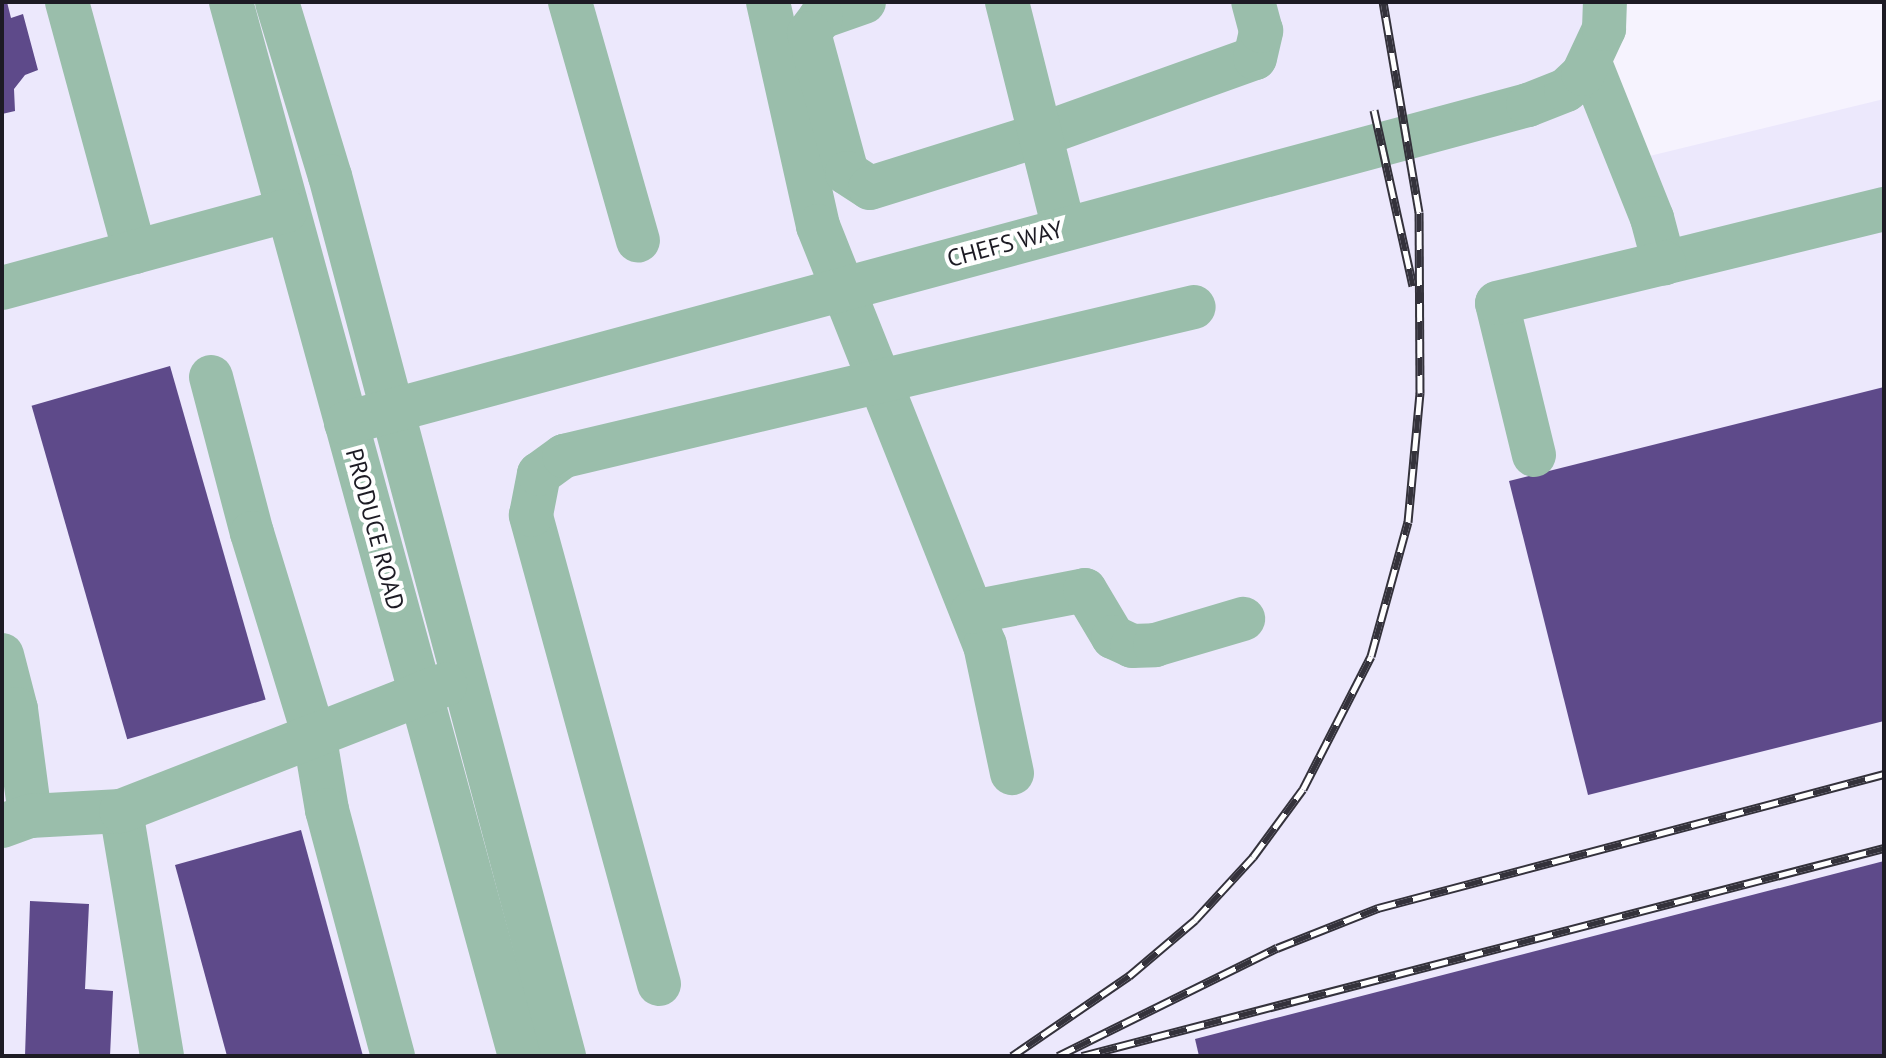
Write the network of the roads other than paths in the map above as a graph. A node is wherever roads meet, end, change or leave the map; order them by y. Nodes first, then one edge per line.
1 (67, 2) edge
2 (231, 2) edge
3 (277, 2) edge
4 (570, 2) edge
5 (768, 2) edge
6 (864, 2) edge
7 (1007, 2) edge
8 (1253, 2) edge
9 (1605, 2) edge
10 (1590, 63) junction
11 (1040, 135) junction
12 (1884, 209) edge
13 (286, 211) junction
14 (1064, 229) junction
15 (638, 240) dead end
16 (135, 252) junction
17 (1664, 263) junction
18 (846, 287) junction
19 (2, 288) edge
20 (1194, 307) dead end
21 (211, 377) dead end
22 (883, 383) junction
23 (394, 410) junction
24 (346, 423) junction
25 (1534, 455) dead end
26 (972, 612) junction
27 (1243, 619) dead end
28 (2, 655) edge
29 (463, 680) junction
30 (420, 692) junction
31 (315, 739) junction
32 (1012, 773) dead end
33 (121, 811) junction
34 (16, 821) edge
35 (659, 984) dead end
36 (162, 1056) edge
37 (393, 1056) edge
38 (520, 1056) edge
39 (564, 1056) edge

1 - 16 street
2 - 13 street, PRODUCE ROAD
3 - 23 street, PRODUCE ROAD
4 - 15 street
5 - 18 street
6 - 11 street
7 - 11 street
8 - 11 street
9 - 10 street, CHEFS WAY
10 - 14 street, CHEFS WAY
10 - 17 street
11 - 14 street
12 - 17 street
13 - 16 street
13 - 24 street, PRODUCE ROAD
14 - 18 street, CHEFS WAY
16 - 19 street
17 - 25 street
18 - 22 street
18 - 23 street, CHEFS WAY
20 - 22 street
21 - 31 street
22 - 26 street
22 - 35 street
23 - 24 street, CHEFS WAY
23 - 29 street, PRODUCE ROAD
24 - 30 street, PRODUCE ROAD
26 - 27 street
26 - 32 street
28 - 34 street
29 - 30 street
29 - 39 street, PRODUCE ROAD
30 - 31 street
30 - 38 street, PRODUCE ROAD
31 - 33 street
31 - 37 street
33 - 34 street
33 - 36 street

